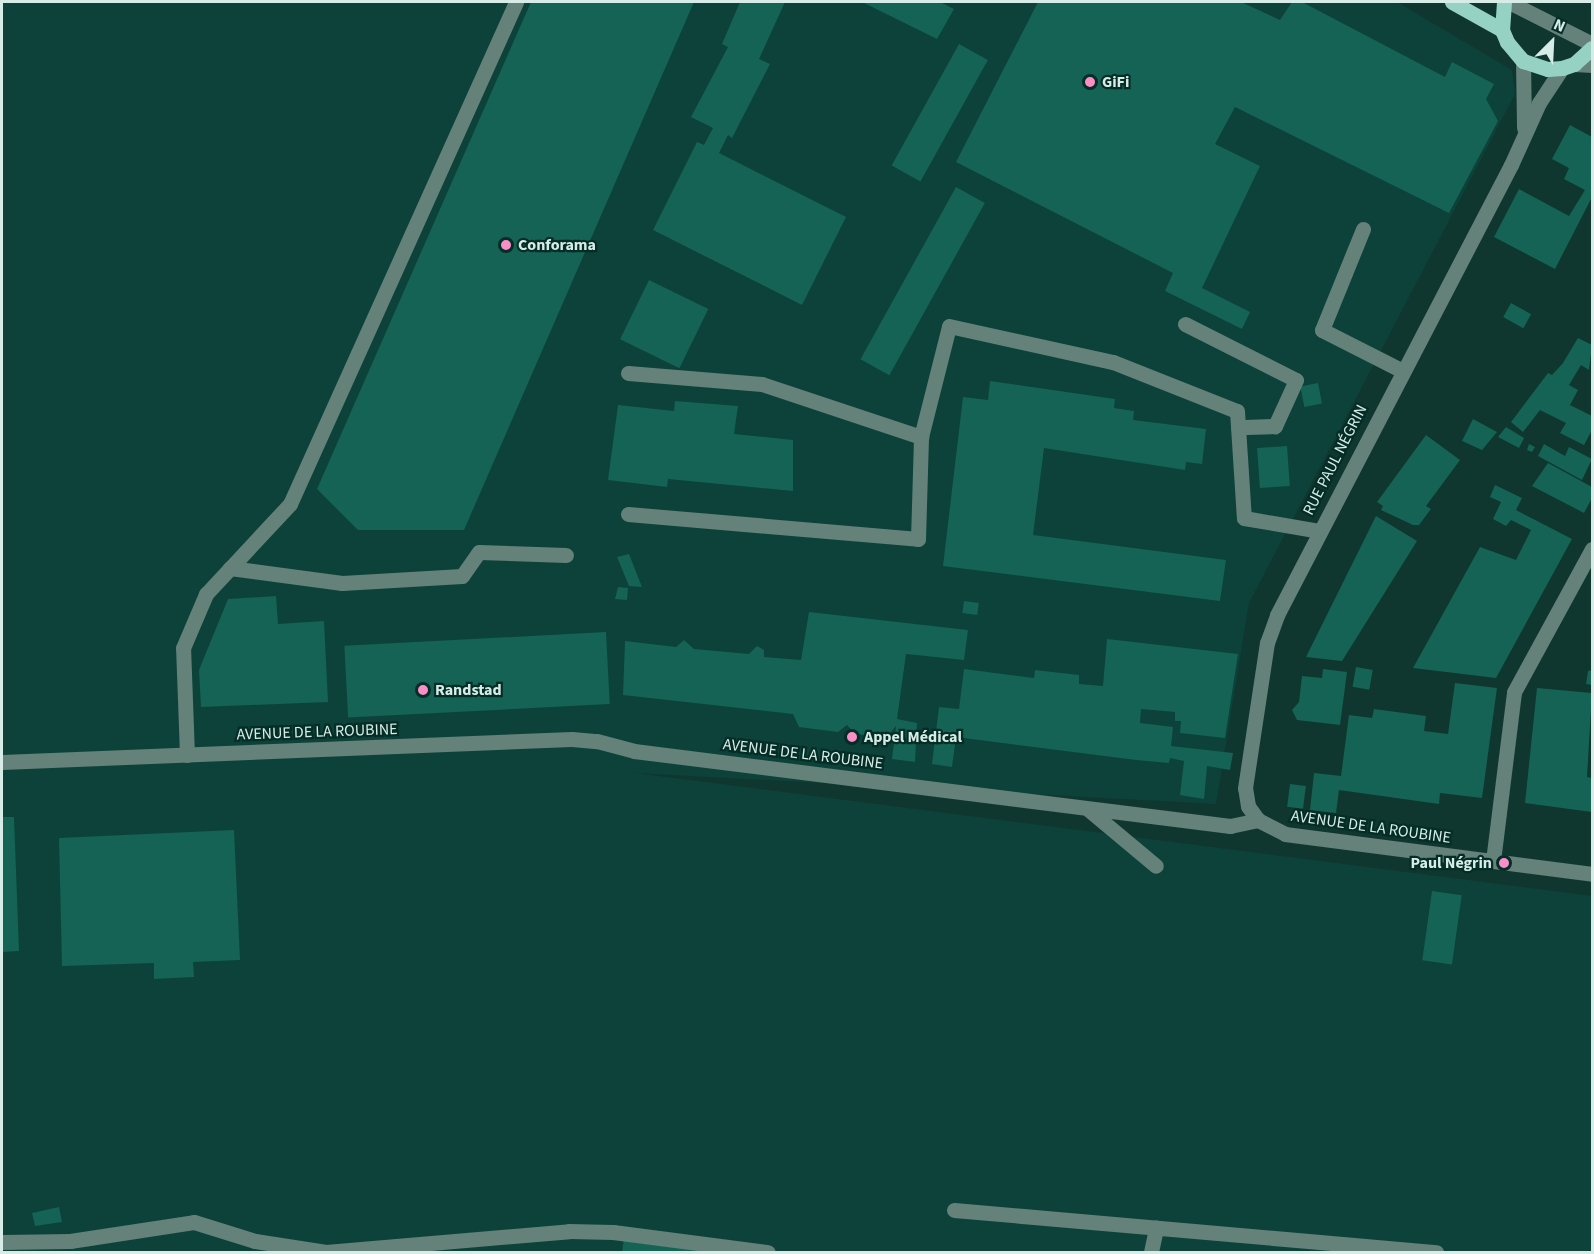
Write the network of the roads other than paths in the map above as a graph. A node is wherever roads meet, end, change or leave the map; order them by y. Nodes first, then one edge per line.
1 (516, 2) edge
2 (1452, 2) edge
3 (1504, 2) edge
4 (1509, 2) edge
5 (1502, 30) junction
6 (1593, 46) edge
7 (1523, 61) junction
8 (1593, 65) edge
9 (1568, 66) junction
10 (1523, 134) junction
11 (1363, 229) dead end
12 (1185, 324) dead end
13 (1401, 370) junction
14 (628, 373) dead end
15 (1238, 427) junction
16 (921, 437) junction
17 (628, 514) dead end
18 (1319, 531) junction
19 (1593, 549) edge
20 (566, 555) dead end
21 (231, 568) junction
22 (187, 755) junction
23 (2, 762) edge
24 (1089, 810) junction
25 (1258, 820) junction
26 (1493, 861) junction
27 (1156, 866) dead end
28 (1593, 874) edge
29 (954, 1210) dead end
30 (1156, 1228) junction
31 (2, 1242) edge
32 (768, 1252) edge
33 (1151, 1252) edge
34 (1436, 1252) edge

1 - 21 street
2 - 5 main road
3 - 5 main road
4 - 6 street
5 - 7 main road
6 - 9 main road
7 - 9 main road
7 - 10 street, RUE PAUL NÉGRIN
8 - 9 street
9 - 10 street, RUE PAUL NÉGRIN
10 - 13 street, RUE PAUL NÉGRIN
11 - 13 street
12 - 15 street
13 - 18 street, RUE PAUL NÉGRIN
14 - 16 street
15 - 16 street
15 - 18 street
16 - 17 street
18 - 25 street, RUE PAUL NÉGRIN
19 - 26 street
20 - 21 street
21 - 22 street
22 - 23 street, AVENUE DE LA ROUBINE
22 - 24 street, AVENUE DE LA ROUBINE
24 - 25 street, AVENUE DE LA ROUBINE
24 - 27 street
25 - 26 street, AVENUE DE LA ROUBINE
26 - 28 street, AVENUE DE LA ROUBINE
29 - 30 street
30 - 33 street
30 - 34 street
31 - 32 street

